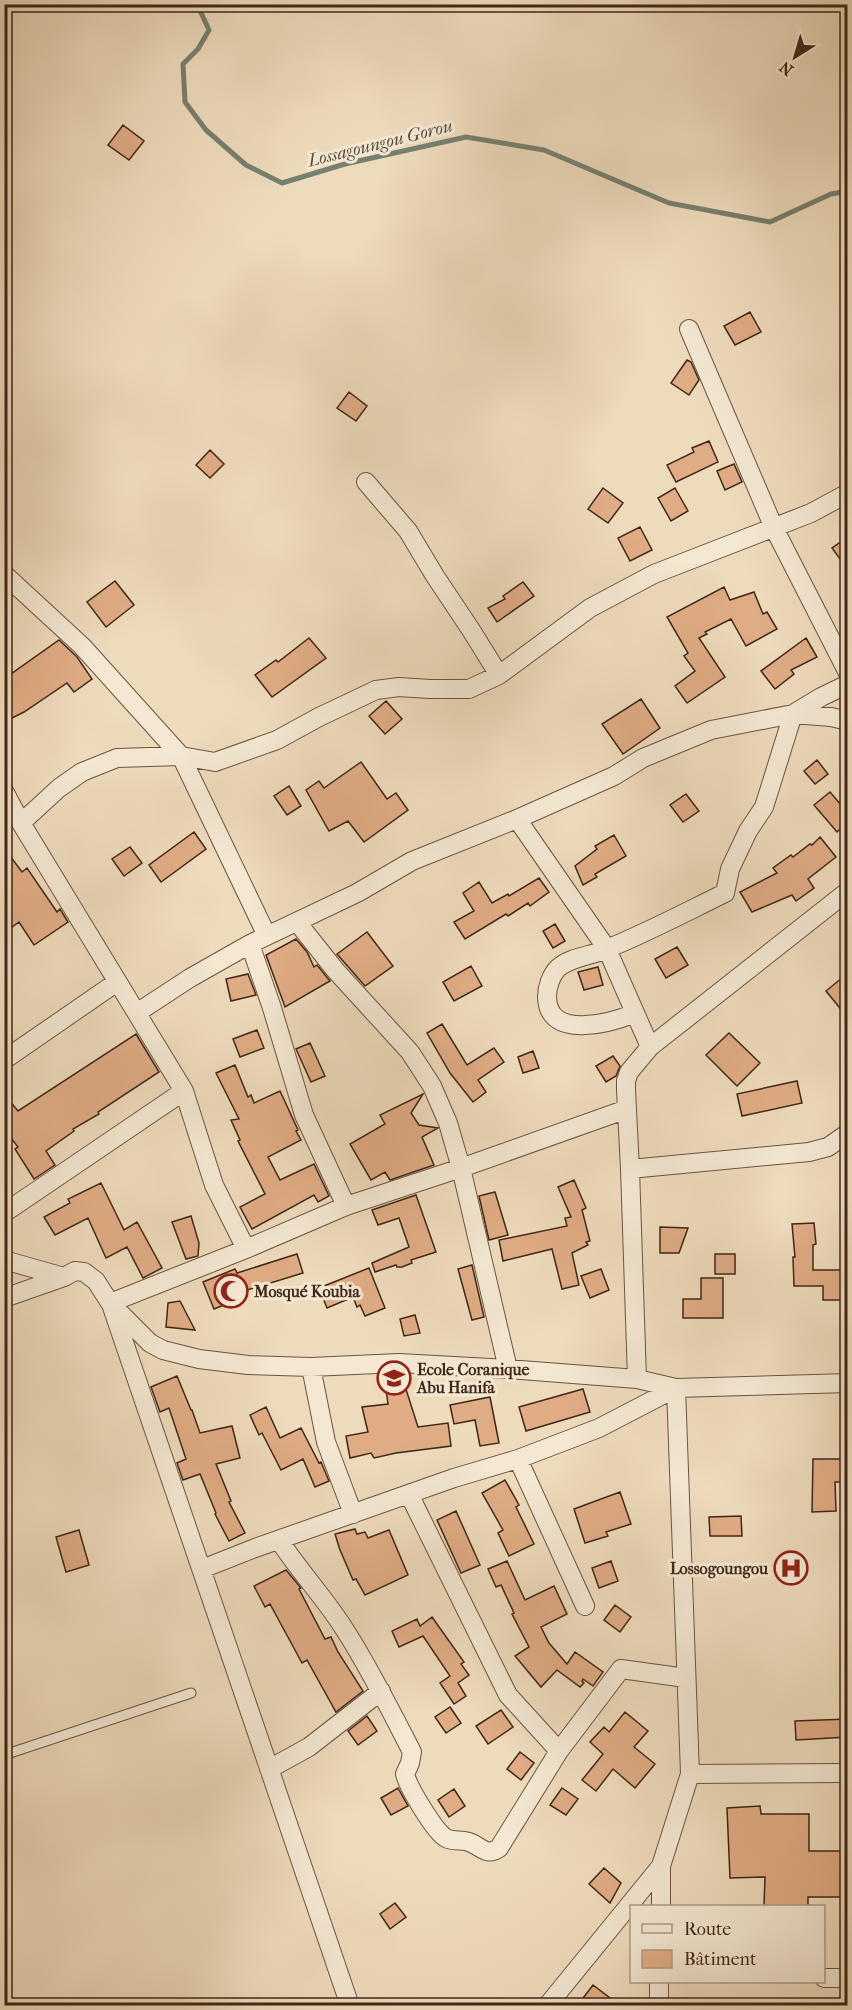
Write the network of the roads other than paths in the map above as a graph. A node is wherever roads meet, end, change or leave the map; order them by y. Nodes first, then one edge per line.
1 (689, 329) dead end
2 (366, 482) dead end
3 (848, 494) edge
4 (774, 528) junction
5 (4, 574) edge
6 (848, 673) edge
7 (499, 675) junction
8 (848, 684) edge
9 (793, 714) junction
10 (848, 721) edge
11 (181, 756) junction
12 (4, 791) edge
13 (517, 819) junction
14 (21, 823) junction
15 (848, 891) edge
16 (297, 922) junction
17 (267, 936) junction
18 (250, 944) junction
19 (607, 950) junction
20 (117, 982) junction
21 (138, 1012) junction
22 (635, 1013) junction
23 (650, 1047) junction
24 (4, 1060) edge
25 (184, 1090) junction
26 (627, 1109) junction
27 (848, 1133) edge
28 (461, 1168) junction
29 (630, 1169) junction
30 (346, 1206) junction
31 (4, 1213) edge
32 (246, 1249) junction
33 (4, 1260) edge
34 (64, 1277) junction
35 (4, 1298) edge
36 (110, 1303) junction
37 (311, 1367) junction
38 (508, 1369) junction
39 (637, 1379) junction
40 (848, 1383) edge
41 (676, 1388) junction
42 (518, 1459) junction
43 (409, 1494) junction
44 (353, 1514) junction
45 (279, 1540) junction
46 (201, 1569) junction
47 (585, 1606) dead end
48 (686, 1678) junction
49 (381, 1691) junction
50 (191, 1693) dead end
51 (559, 1751) junction
52 (4, 1755) edge
53 (269, 1769) junction
54 (848, 1773) edge
55 (690, 1774) junction
56 (661, 1866) junction
57 (661, 1905) edge
58 (825, 1978) edge
59 (848, 1978) edge
60 (659, 1983) edge
61 (350, 2006) edge
62 (547, 2006) edge
63 (659, 2006) edge

1 - 4 street
2 - 7 street
3 - 4 street
4 - 6 street
4 - 7 street
5 - 11 street
7 - 11 street
8 - 9 street
9 - 10 street
9 - 13 street
9 - 19 street
11 - 14 street
11 - 17 street
12 - 14 street
13 - 16 street
13 - 19 street
14 - 20 street
15 - 23 street
16 - 17 street
16 - 28 street
17 - 18 street
18 - 21 street
18 - 30 street
19 - 22 street
19 - 22 street
20 - 21 street
20 - 24 street
21 - 25 street
22 - 23 street
23 - 26 street
25 - 31 street
25 - 32 street
26 - 28 street
26 - 29 street
27 - 29 street
28 - 30 street
28 - 38 street
29 - 39 street
30 - 32 street
32 - 36 street
33 - 34 street
34 - 35 street
34 - 36 street
36 - 37 street
36 - 46 street
37 - 38 street
37 - 44 street
38 - 39 street
39 - 41 street
40 - 41 street
41 - 42 street
41 - 48 street
42 - 43 street
42 - 47 street
43 - 44 street
43 - 51 street
44 - 45 street
45 - 46 street
45 - 49 street
46 - 53 street
48 - 51 street
48 - 55 street
49 - 51 street
49 - 53 street
50 - 52 lane
53 - 61 street
54 - 55 street
55 - 56 street
56 - 57 street
56 - 62 street
58 - 59 street
60 - 63 street

